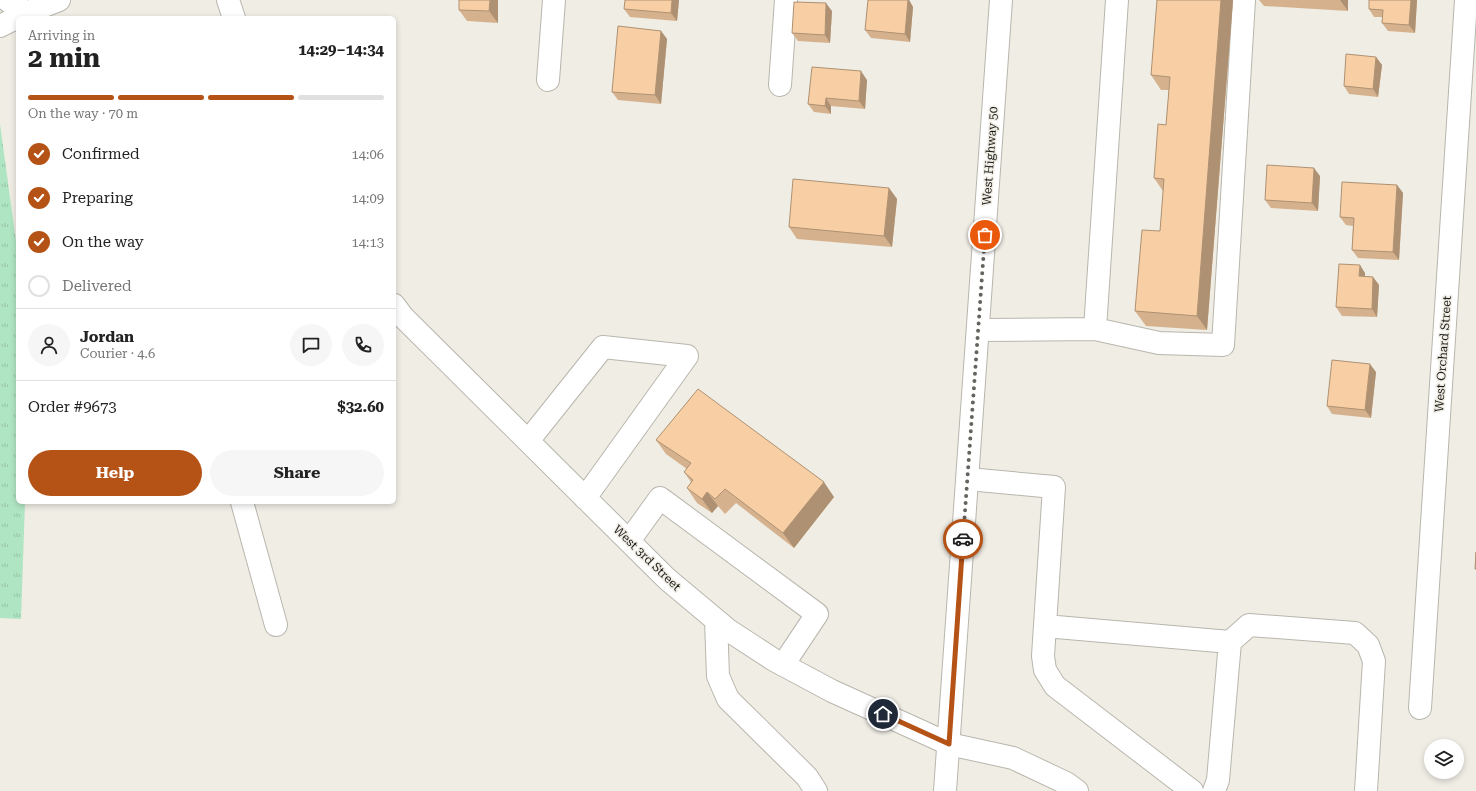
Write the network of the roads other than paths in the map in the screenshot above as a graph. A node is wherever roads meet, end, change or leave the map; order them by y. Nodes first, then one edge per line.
1 (7, 0) edge
2 (59, 0) edge
3 (228, 0) edge
4 (554, 0) edge
5 (786, 0) edge
6 (1002, 0) edge
7 (1117, 0) edge
8 (1244, 0) edge
9 (1466, 0) edge
10 (26, 13) junction
11 (20, 16) edge
12 (233, 16) edge
13 (16, 18) edge
14 (0, 26) edge
15 (1470, 48) edge
16 (548, 80) dead end
17 (780, 85) dead end
18 (396, 308) edge
19 (1095, 329) junction
20 (978, 330) junction
21 (528, 441) junction
22 (968, 479) junction
23 (586, 498) junction
24 (243, 504) edge
25 (629, 541) junction
26 (716, 620) junction
27 (276, 625) dead end
28 (1045, 626) junction
29 (1230, 642) junction
30 (783, 665) junction
31 (1420, 708) dead end
32 (949, 744) junction
33 (816, 791) edge
34 (946, 791) edge
35 (1077, 791) edge
36 (1192, 791) edge
37 (1214, 791) edge
38 (1366, 791) edge

1 - 10 street
2 - 10 street
3 - 12 street
4 - 16 street
5 - 17 street
6 - 20 street, West Highway 50
7 - 19 street
8 - 19 street
9 - 15 street, West Orchard Street
10 - 11 street
13 - 14 street
15 - 31 street, West Orchard Street
18 - 21 street, West 3rd Street
19 - 20 street
20 - 22 street, West Highway 50
21 - 23 street, West 3rd Street
21 - 23 street
22 - 28 street
22 - 32 street, West Highway 50
23 - 25 street, West 3rd Street
24 - 27 street
25 - 26 street, West 3rd Street
25 - 30 street
26 - 30 street, West 3rd Street
26 - 33 street
28 - 29 street
28 - 36 street
29 - 37 street
29 - 38 street
30 - 32 street, West 3rd Street
32 - 34 street, West Highway 50
32 - 35 street, West 3rd Street

